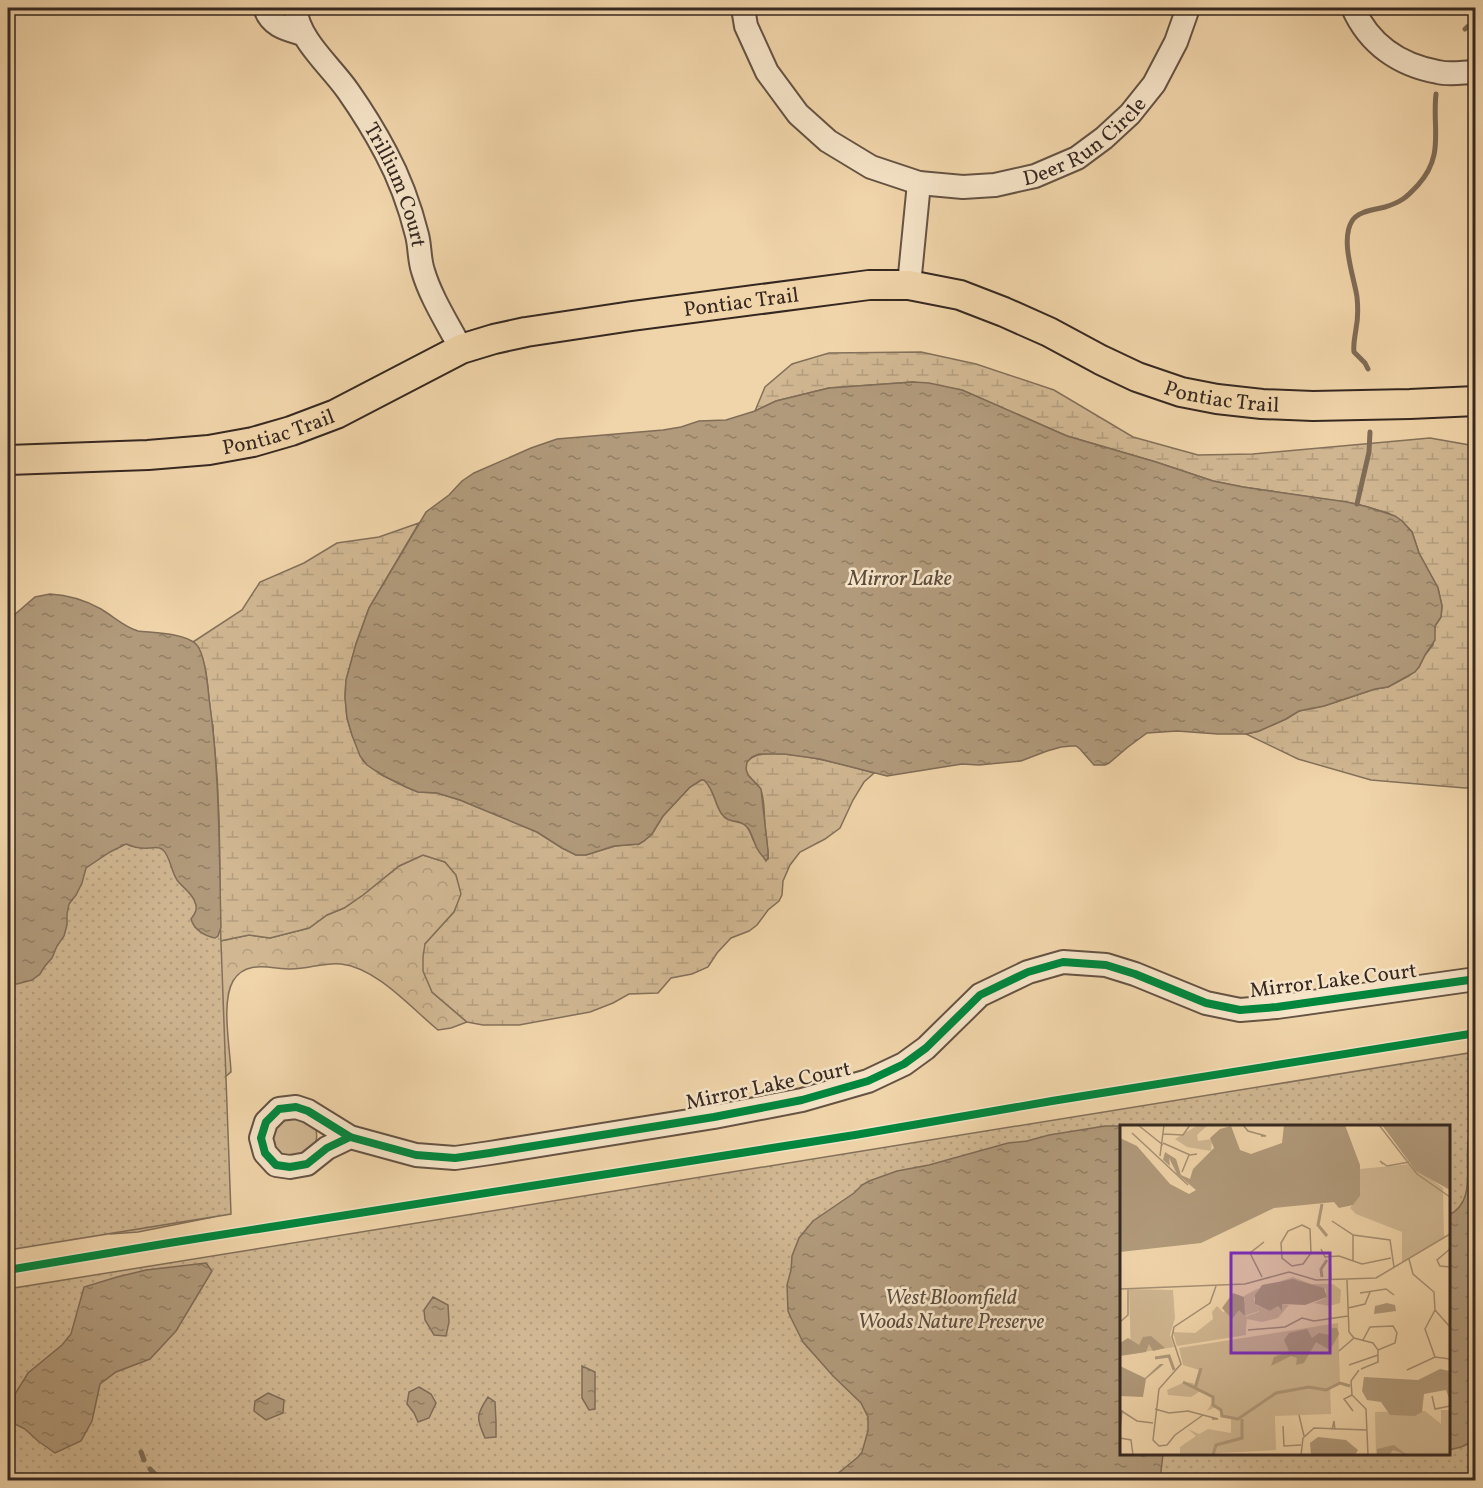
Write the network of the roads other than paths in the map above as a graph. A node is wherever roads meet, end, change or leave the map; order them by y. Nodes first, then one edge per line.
1 (265, 8) edge
2 (295, 8) edge
3 (743, 8) edge
4 (1188, 8) edge
5 (1353, 8) edge
6 (303, 34) junction
7 (1476, 72) edge
8 (919, 183) junction
9 (909, 285) junction
10 (461, 349) junction
11 (1476, 401) edge
12 (8, 460) edge
13 (1476, 979) edge
14 (350, 1137) dead end

1 - 6 street
2 - 6 street, Trillium Court
3 - 8 street, Deer Run Circle
4 - 8 street, Deer Run Circle
5 - 7 street
6 - 10 street, Trillium Court
8 - 9 street
9 - 10 main road, Pontiac Trail
9 - 11 main road, Pontiac Trail
10 - 12 main road, Pontiac Trail
13 - 14 street, Mirror Lake Court

